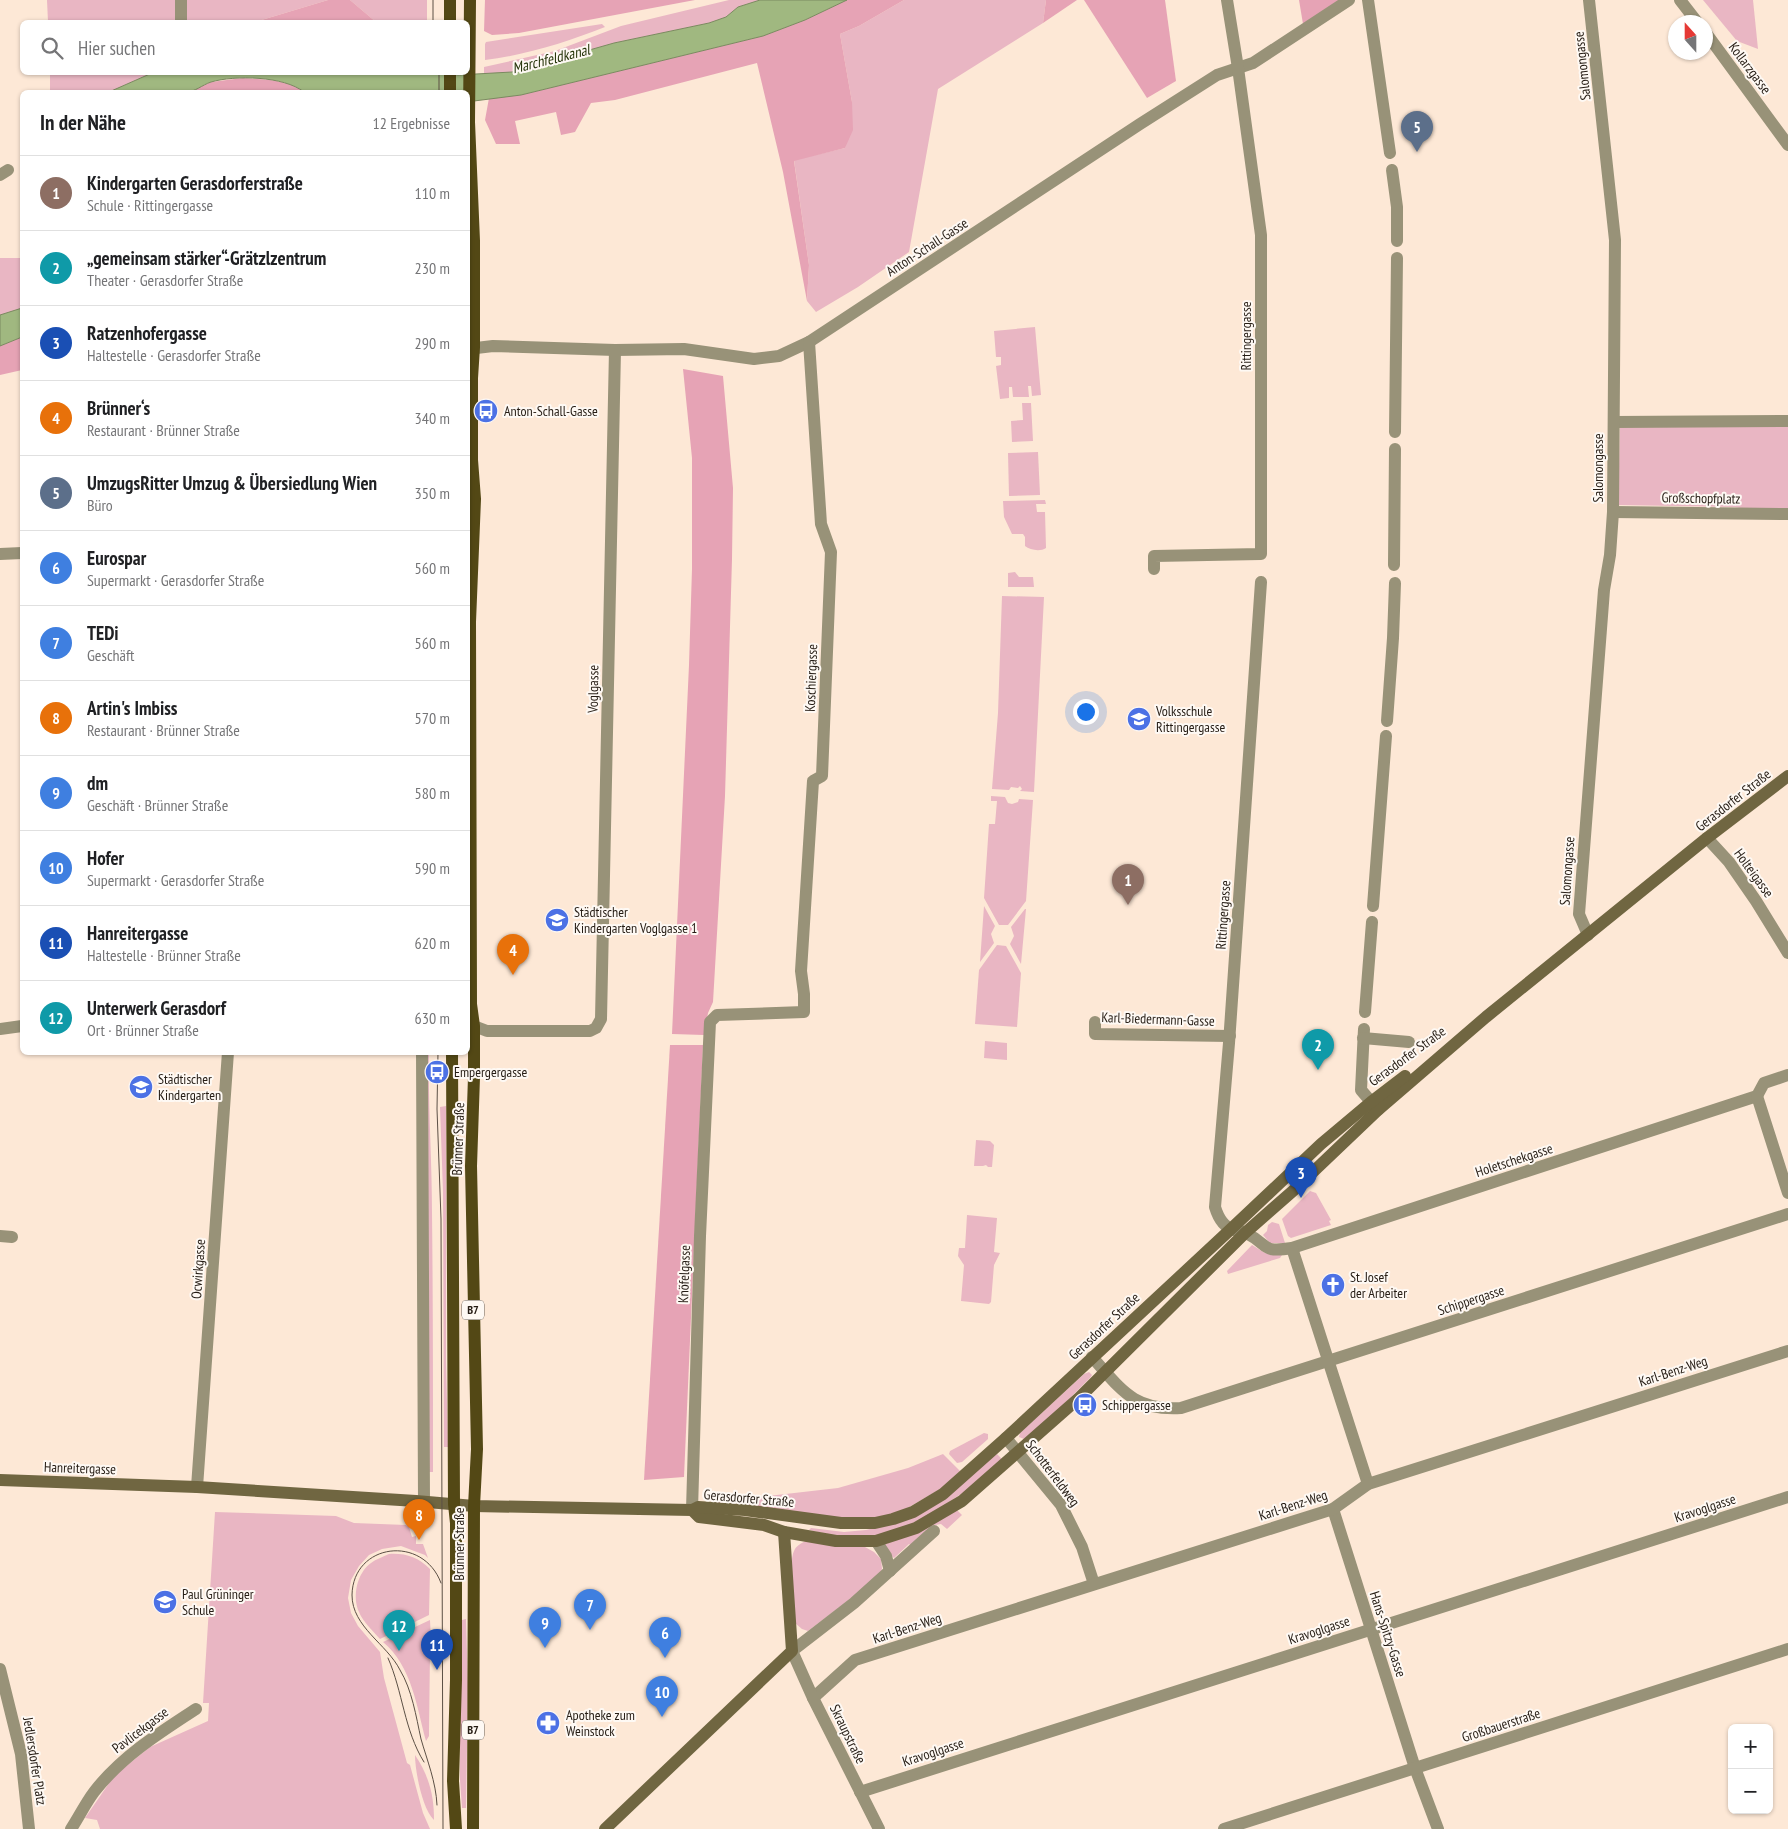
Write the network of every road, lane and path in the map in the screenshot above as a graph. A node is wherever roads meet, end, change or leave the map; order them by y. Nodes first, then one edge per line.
1 (181, 0) edge
2 (450, 0) edge
3 (470, 0) edge
4 (1227, 0) edge
5 (1349, 0) edge
6 (1368, 0) edge
7 (1589, 0) edge
8 (1680, 0) edge
9 (1692, 15) edge
10 (181, 20) edge
11 (450, 20) edge
12 (470, 20) edge
13 (470, 20) edge
14 (1713, 43) edge
15 (470, 45) edge
16 (1238, 68) junction
17 (450, 75) edge
18 (470, 75) edge
19 (450, 90) edge
20 (469, 90) edge
21 (1788, 145) edge
22 (470, 146) edge
23 (1390, 153) dead end
24 (1392, 170) dead end
25 (1397, 241) dead end
26 (1397, 258) dead end
27 (809, 342) junction
28 (471, 348) edge
29 (615, 350) junction
30 (1614, 422) junction
31 (1788, 422) edge
32 (1395, 432) dead end
33 (1395, 449) dead end
34 (1613, 512) junction
35 (1788, 514) edge
36 (20, 553) edge
37 (0, 554) edge
38 (1394, 565) dead end
39 (1154, 569) dead end
40 (1262, 582) dead end
41 (1394, 583) dead end
42 (1387, 721) dead end
43 (1386, 736) dead end
44 (1788, 776) edge
45 (1707, 838) junction
46 (1373, 906) dead end
47 (1372, 922) dead end
48 (1588, 935) junction
49 (1787, 949) edge
50 (1365, 1012) dead end
51 (1095, 1022) dead end
52 (471, 1023) edge
53 (20, 1026) edge
54 (0, 1029) edge
55 (1230, 1036) junction
56 (709, 1039) joint
57 (1409, 1042) dead end
58 (228, 1055) edge
59 (422, 1055) edge
60 (452, 1055) edge
61 (1788, 1075) edge
62 (1757, 1096) junction
63 (1374, 1106) junction
64 (1788, 1193) edge
65 (1788, 1214) edge
66 (1231, 1229) junction
67 (1245, 1233) junction
68 (1292, 1248) junction
69 (1788, 1351) edge
70 (1092, 1358) junction
71 (1329, 1361) junction
72 (1104, 1371) junction
73 (1006, 1438) junction
74 (1019, 1451) junction
75 (0, 1480) edge
76 (1368, 1484) junction
77 (197, 1487) junction
78 (1788, 1497) edge
79 (424, 1501) junction
80 (454, 1504) junction
81 (474, 1506) junction
82 (1333, 1509) junction
83 (692, 1510) junction
84 (875, 1524) junction
85 (934, 1531) dead end
86 (784, 1532) junction
87 (876, 1541) junction
88 (890, 1571) junction
89 (1094, 1584) junction
90 (1371, 1630) junction
91 (1788, 1649) edge
92 (792, 1651) junction
93 (0, 1669) edge
94 (813, 1698) junction
95 (196, 1709) dead end
96 (1415, 1768) junction
97 (860, 1792) junction
98 (29, 1829) edge
99 (71, 1829) edge
100 (456, 1829) edge
101 (473, 1829) edge
102 (605, 1829) edge
103 (878, 1829) edge
104 (1224, 1829) edge
105 (1438, 1829) edge

1 - 10 street
2 - 11 main road
3 - 12 main road, Brünner Straße / B7
4 - 16 street, Rittingergasse
5 - 16 street, Anton-Schall-Gasse
6 - 23 street
7 - 30 street, Salomongasse
8 - 9 street
13 - 15 main road, Brünner Straße / B7
14 - 21 street, Kollarzgasse
16 - 27 street, Anton-Schall-Gasse
16 - 39 street, Rittingergasse
17 - 19 main road
18 - 20 main road, Brünner Straße / B7
22 - 28 main road, Brünner Straße / B7
24 - 25 street
26 - 32 street
27 - 29 street, Anton-Schall-Gasse
27 - 56 street, Koschiergasse
28 - 29 street, Anton-Schall-Gasse
28 - 52 main road, Brünner Straße / B7
29 - 52 street, Voglgasse
30 - 31 street
30 - 34 street, Salomongasse
33 - 38 street
34 - 35 street, Großschopfplatz
34 - 48 street, Salomongasse
36 - 37 street
40 - 55 street, Rittingergasse
41 - 42 street
43 - 46 street
44 - 45 main road, Gerasdorfer Straße
45 - 48 main road, Gerasdorfer Straße
45 - 49 street, Holteigasse
47 - 50 street
48 - 63 main road, Gerasdorfer Straße
51 - 55 street, Karl-Biedermann-Gasse
52 - 81 main road, Brünner Straße / B7
53 - 54 street
55 - 66 street, Rittingergasse
56 - 83 street, Knöfelgasse
57 - 63 street
58 - 77 street, Ocwirkgasse
59 - 79 street
60 - 80 main road, Brünner Straße / B7
61 - 62 street, Holetschekgasse
62 - 64 street
62 - 68 street, Holetschekgasse
63 - 66 main road, Gerasdorfer Straße
63 - 67 main road, Gerasdorfer Straße
65 - 71 street, Schippergasse
66 - 67 street
66 - 70 main road, Gerasdorfer Straße
67 - 68 street, Holetschekgasse
67 - 72 main road, Gerasdorfer Straße
68 - 71 street
69 - 76 street, Karl-Benz-Weg
70 - 72 street, Schippergasse
70 - 73 main road, Gerasdorfer Straße
71 - 72 street, Schippergasse
71 - 76 street
72 - 74 main road, Gerasdorfer Straße
73 - 74 street, Schotterfeldweg
73 - 84 main road, Gerasdorfer Straße
74 - 87 main road, Gerasdorfer Straße
74 - 89 street, Schotterfeldweg
75 - 77 main road, Hanreitergasse
76 - 82 street, Karl-Benz-Weg
77 - 79 main road, Hanreitergasse
78 - 90 street, Kravoglgasse
79 - 80 main road, Hanreitergasse
80 - 81 main road, Hanreitergasse
80 - 100 main road, Brünner Straße / B7
81 - 83 main road, Hanreitergasse
81 - 101 main road, Brünner Straße / B7
82 - 89 street, Karl-Benz-Weg
82 - 90 street, Hans-Spitzy-Gasse
83 - 84 main road, Gerasdorfer Straße
83 - 86 main road, Hanreitergasse
84 - 86 main road
85 - 88 street
86 - 87 main road, Gerasdorfer Straße
86 - 92 main road
87 - 88 street
88 - 92 street
89 - 94 street, Karl-Benz-Weg
90 - 96 street, Hans-Spitzy-Gasse
90 - 97 street, Kravoglgasse
91 - 96 street, Großbauerstraße
92 - 94 street, Skraupstraße
92 - 102 main road
93 - 98 street, Jedlersdorfer Platz
94 - 97 street, Skraupstraße
95 - 99 street, Pavlicekgasse
96 - 104 street, Großbauerstraße
96 - 105 street, Hans-Spitzy-Gasse
97 - 103 street, Skraupstraße

